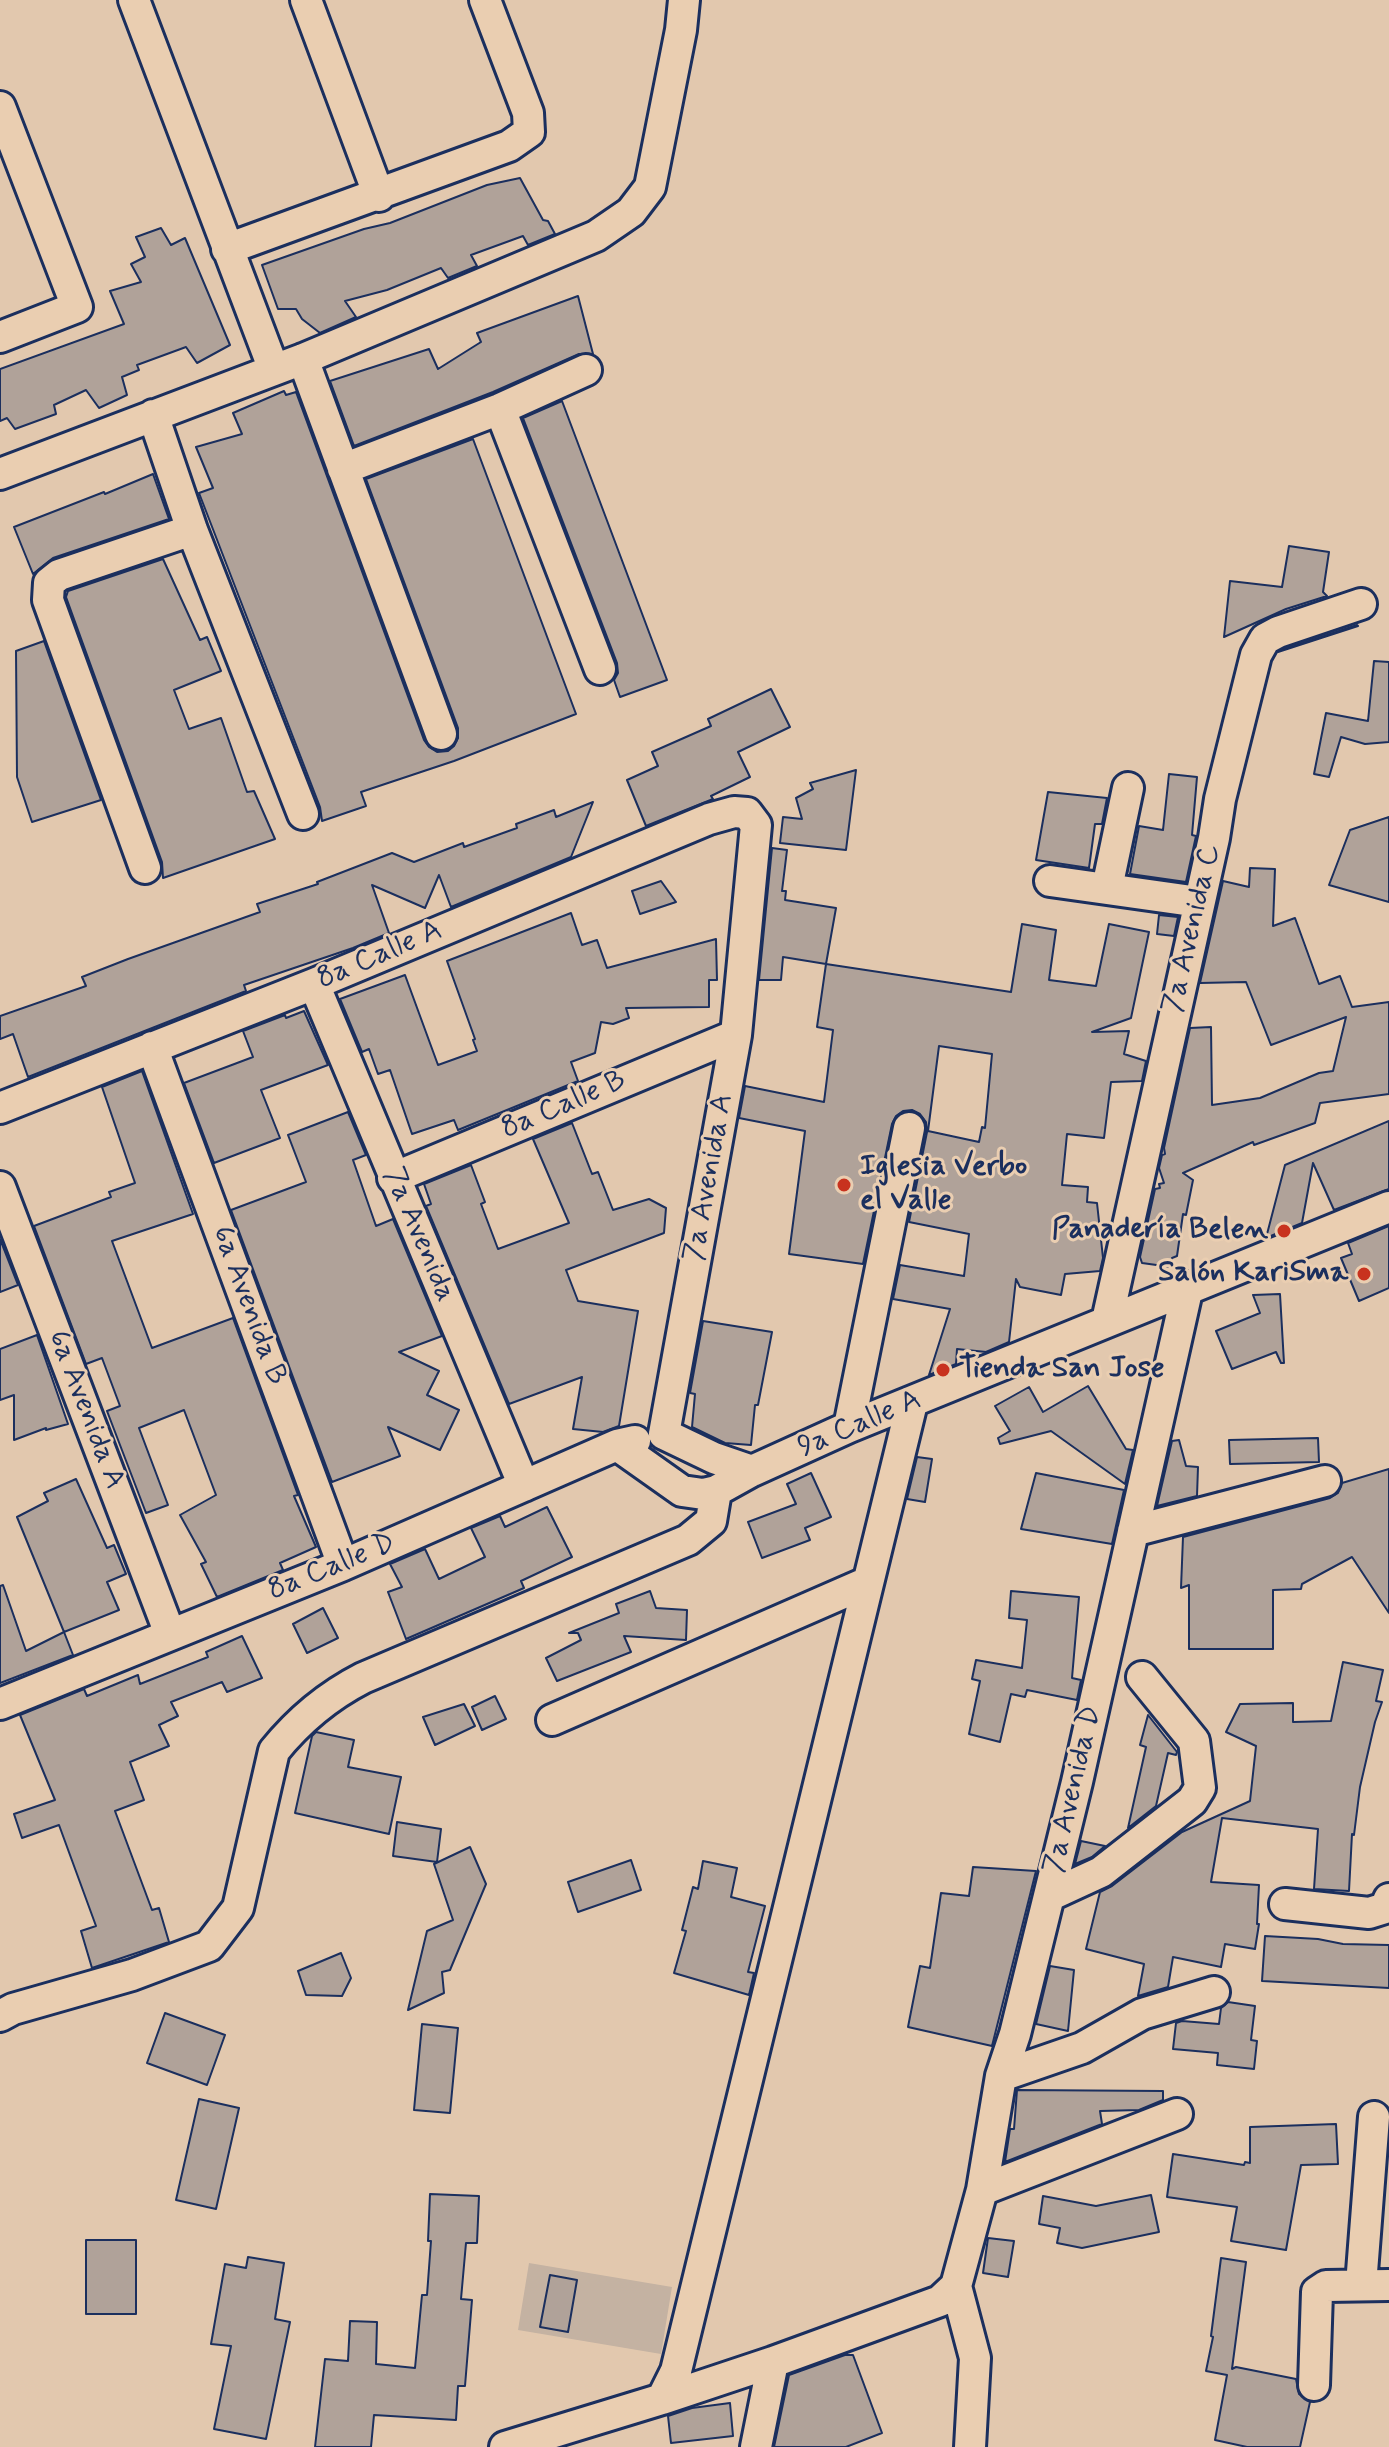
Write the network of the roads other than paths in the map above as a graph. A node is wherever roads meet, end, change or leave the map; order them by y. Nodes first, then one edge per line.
1 (134, 0) edge
2 (306, 0) edge
3 (485, 0) edge
4 (684, 0) edge
5 (0, 107) edge
6 (379, 196) junction
7 (227, 249) junction
8 (0, 337) edge
9 (303, 359) junction
10 (274, 370) junction
11 (586, 370) dead end
12 (500, 409) junction
13 (153, 415) junction
14 (343, 469) junction
15 (0, 474) edge
16 (192, 530) junction
17 (1361, 604) dead end
18 (600, 669) dead end
19 (441, 734) dead end
20 (1128, 788) dead end
21 (303, 814) dead end
22 (756, 825) joint
23 (145, 868) dead end
24 (1050, 881) dead end
25 (1107, 888) junction
26 (1199, 902) junction
27 (314, 984) junction
28 (736, 1035) junction
29 (152, 1047) junction
30 (0, 1108) edge
31 (909, 1128) dead end
32 (393, 1178) junction
33 (0, 1187) edge
34 (1389, 1207) edge
35 (1187, 1291) junction
36 (1107, 1321) junction
37 (912, 1403) junction
38 (849, 1427) junction
39 (664, 1434) junction
40 (617, 1445) junction
41 (752, 1471) junction
42 (1325, 1481) dead end
43 (524, 1486) junction
44 (716, 1491) junction
45 (1133, 1531) junction
46 (343, 1565) junction
47 (868, 1582) junction
48 (170, 1634) junction
49 (1142, 1677) dead end
50 (0, 1704) edge
51 (552, 1720) dead end
52 (1049, 1896) junction
53 (1389, 1899) edge
54 (1285, 1904) dead end
55 (1214, 1992) dead end
56 (0, 2016) edge
57 (1001, 2076) junction
58 (1177, 2114) dead end
59 (1374, 2117) dead end
60 (982, 2190) junction
61 (1375, 2285) edge
62 (956, 2286) junction
63 (773, 2362) junction
64 (1314, 2385) dead end
65 (662, 2399) junction
66 (505, 2447) edge
67 (756, 2447) edge
68 (970, 2447) edge

1 - 7 street
2 - 6 street
3 - 6 street
4 - 9 street
5 - 8 street
6 - 7 street
7 - 10 street
9 - 10 street
9 - 14 street
10 - 13 street
11 - 12 street
12 - 14 street
12 - 18 street
13 - 15 street
13 - 16 street
14 - 19 street
16 - 21 street
16 - 23 street
17 - 26 street, 7a Avenida C
20 - 25 street
22 - 27 street, 8a Calle A
22 - 28 street, 7a Avenida A
24 - 25 street
25 - 26 street
26 - 36 street, 7a Avenida C
27 - 29 street, 8a Calle A
27 - 32 street, 7a Avenida
28 - 32 street, 8a Calle B
28 - 39 street, 7a Avenida A
29 - 30 street, 8a Calle A
29 - 46 street, 6a Avenida B
31 - 38 street
32 - 43 street, 7a Avenida
33 - 48 street, 6a Avenida A
34 - 35 street, 9a Calle A
35 - 36 street, 9a Calle A
35 - 45 street, 7a Avenida D
36 - 37 street, 9a Calle A
37 - 38 street, 9a Calle A
37 - 47 street
38 - 41 street, 9a Calle A
39 - 40 street, 8a Calle D
39 - 41 street
40 - 43 street, 8a Calle D
40 - 44 street
41 - 44 street, 9a Calle A
42 - 45 street
43 - 46 street, 8a Calle D
44 - 56 street
45 - 52 street, 7a Avenida D
46 - 48 street, 8a Calle D
47 - 51 street
47 - 65 street
48 - 50 street, 8a Calle D
49 - 52 street
52 - 57 street, 7a Avenida D
53 - 54 street
55 - 57 street
57 - 60 street, 7a Avenida D
58 - 60 street
59 - 61 street
60 - 62 street, 7a Avenida D
61 - 64 street
62 - 63 street
62 - 68 street
63 - 65 street
63 - 67 street
65 - 66 street

